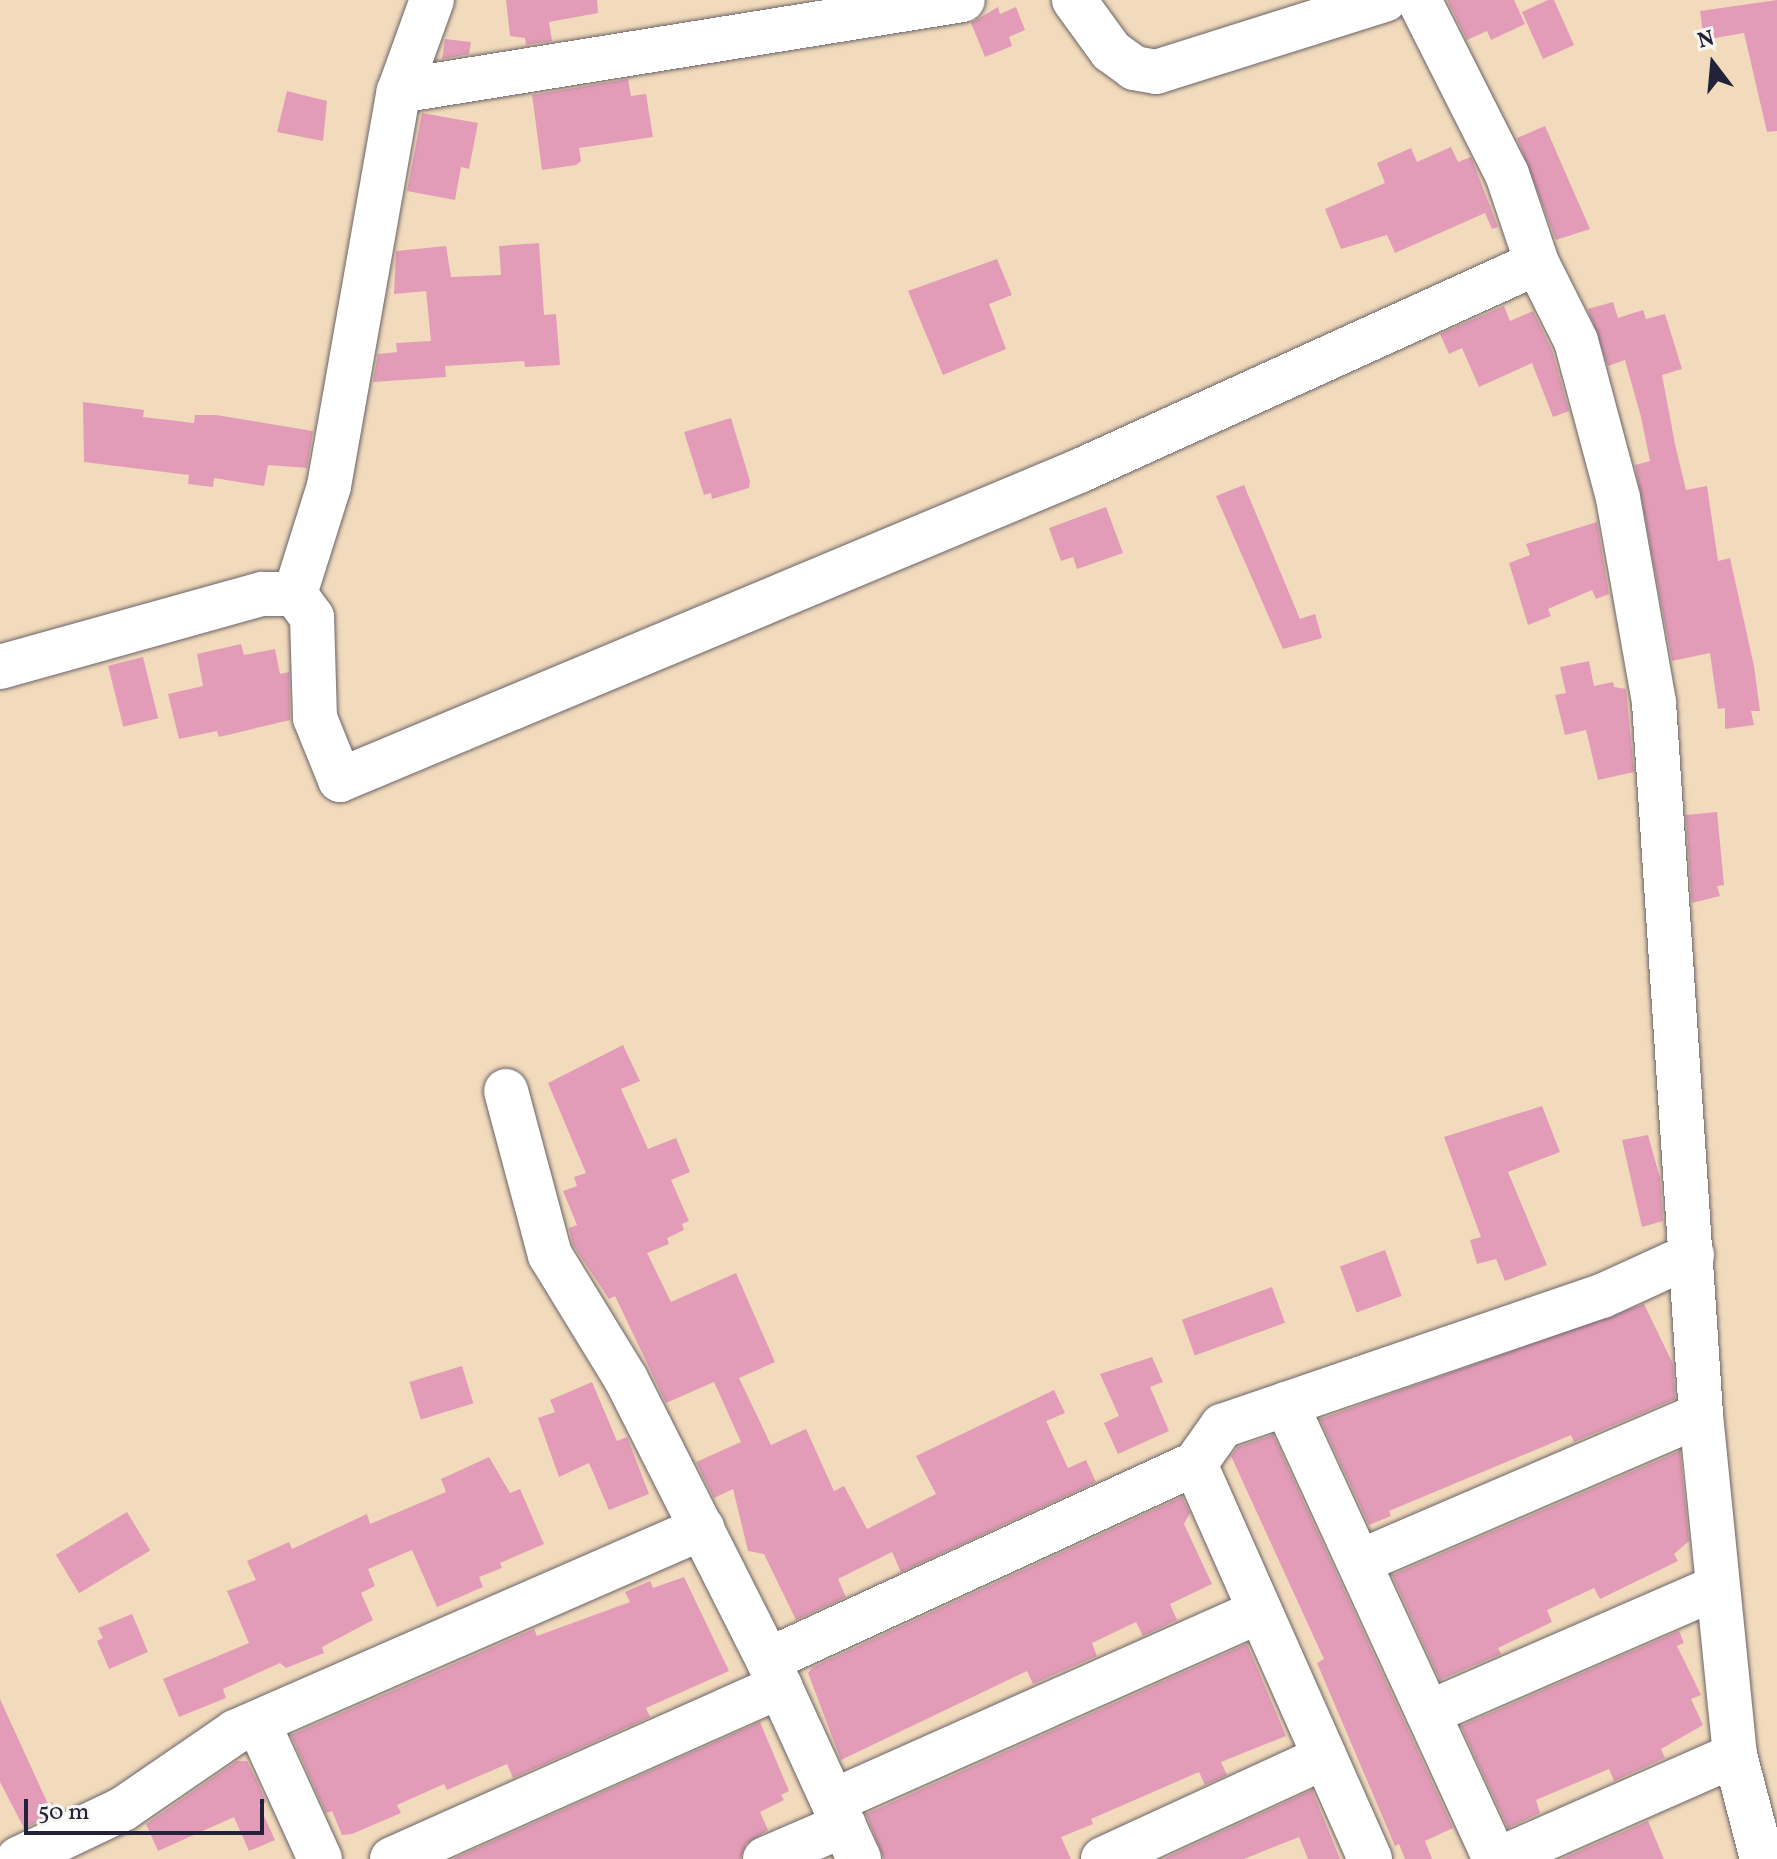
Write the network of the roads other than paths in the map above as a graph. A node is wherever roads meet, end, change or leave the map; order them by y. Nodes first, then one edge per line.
1 (432, 0) edge
2 (963, 0) edge
3 (1074, 0) edge
4 (1385, 0) edge
5 (1419, 0) edge
6 (399, 91) junction
7 (1537, 263) junction
8 (295, 594) junction
9 (0, 667) edge
10 (506, 1091) dead end
11 (1692, 1255) junction
12 (1286, 1404) junction
13 (1701, 1415) junction
14 (1195, 1464) junction
15 (702, 1528) junction
16 (1359, 1562) junction
17 (1718, 1587) junction
18 (1260, 1611) junction
19 (774, 1673) junction
20 (1428, 1713) junction
21 (259, 1725) junction
22 (1735, 1755) junction
23 (1325, 1757) junction
24 (845, 1829) edge
25 (18, 1859) edge
26 (320, 1859) edge
27 (392, 1859) edge
28 (765, 1859) edge
29 (1103, 1859) edge
30 (1370, 1859) edge
31 (1497, 1859) edge
32 (1762, 1859) edge

1 - 6 street
2 - 6 street
3 - 4 street
5 - 7 street
6 - 8 street
7 - 8 street
7 - 11 street
8 - 9 street
10 - 15 street
11 - 12 street
11 - 13 street
12 - 14 street
12 - 16 street
13 - 16 street
13 - 17 street
14 - 18 street
14 - 19 street
15 - 19 street
15 - 21 street
16 - 20 street
17 - 20 street
17 - 22 street
18 - 23 street
18 - 24 street
19 - 24 street
19 - 27 street
20 - 31 street
21 - 25 street
21 - 26 street
22 - 31 street
22 - 32 street
23 - 29 street
23 - 30 street
24 - 28 street

